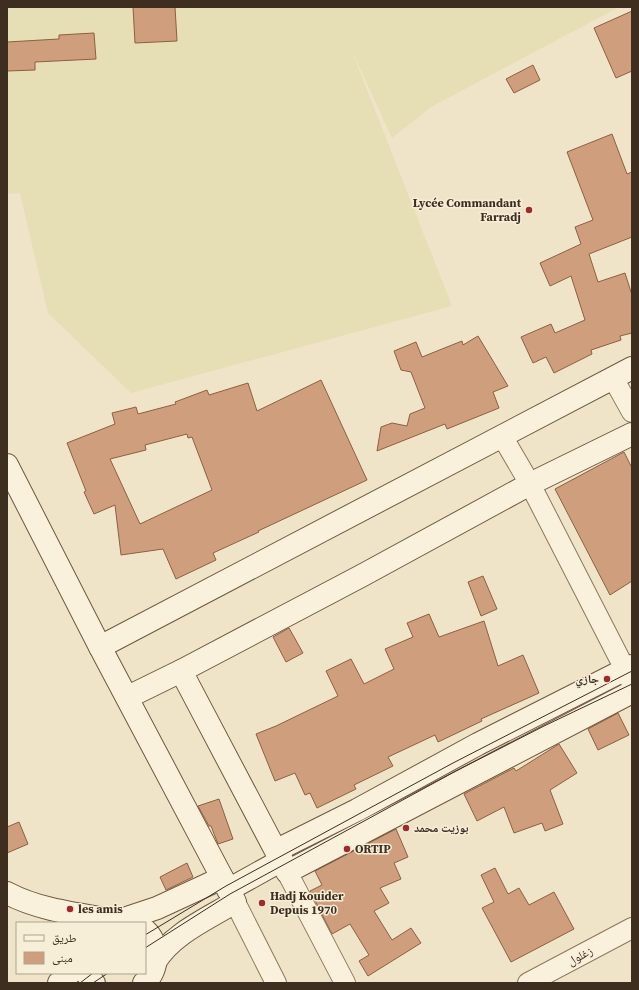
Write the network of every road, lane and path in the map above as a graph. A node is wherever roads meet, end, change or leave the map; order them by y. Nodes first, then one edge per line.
1 (632, 368) edge
2 (613, 378) junction
3 (632, 412) edge
4 (632, 434) edge
5 (502, 436) junction
6 (7, 465) edge
7 (530, 484) junction
8 (100, 647) junction
9 (181, 671) junction
10 (630, 673) edge
11 (632, 692) edge
12 (128, 697) junction
13 (282, 861) junction
14 (228, 890) junction
15 (12, 896) edge
16 (118, 921) edge
17 (49, 922) edge
18 (632, 928) edge
19 (146, 932) edge
20 (69, 974) edge
21 (87, 974) edge
22 (151, 975) edge
23 (59, 983) edge
24 (94, 983) edge
25 (276, 983) edge
26 (345, 983) edge
27 (528, 983) edge

1 - 2 main road
2 - 3 street
2 - 5 main road
4 - 7 main road
5 - 7 street
5 - 8 main road
6 - 8 main road
7 - 9 main road
7 - 10 street
8 - 12 main road
9 - 12 main road
9 - 13 main road
10 - 13 main road
11 - 13 main road
12 - 14 main road
13 - 14 main road
13 - 26 street
14 - 16 main road
14 - 22 main road
14 - 25 street
15 - 16 main road
15 - 17 main road
18 - 27 street, زغلول
19 - 22 main road
20 - 23 main road
21 - 24 main road

